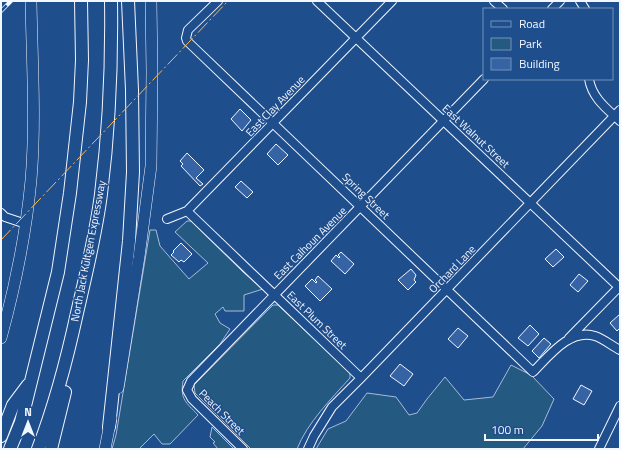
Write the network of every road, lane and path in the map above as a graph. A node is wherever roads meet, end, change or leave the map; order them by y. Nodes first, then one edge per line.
1 (31, 1) edge
2 (81, 1) edge
3 (111, 1) edge
4 (128, 1) edge
5 (151, 1) edge
6 (218, 1) edge
7 (317, 1) edge
8 (392, 1) edge
9 (494, 1) edge
10 (502, 8) edge
11 (356, 38) junction
12 (483, 80) edge
13 (589, 80) edge
14 (618, 116) edge
15 (444, 121) junction
16 (274, 123) junction
17 (530, 203) junction
18 (361, 206) junction
19 (188, 211) junction
20 (1, 213) edge
21 (167, 219) dead end
22 (26, 224) junction
23 (87, 271) junction
24 (620, 287) edge
25 (447, 289) junction
26 (274, 294) junction
27 (1, 338) edge
28 (567, 340) junction
29 (620, 350) edge
30 (361, 378) junction
31 (32, 380) junction
32 (187, 390) joint
33 (620, 406) edge
34 (109, 427) junction
35 (1, 436) edge
36 (105, 446) edge
37 (10, 449) edge
38 (38, 449) edge
39 (51, 449) edge
40 (243, 449) edge
41 (308, 449) edge
42 (599, 449) edge

1 - 22 main road
2 - 31 highway
3 - 23 highway, North Jack Kultgen Expressway
4 - 34 highway
5 - 34 main road
6 - 16 street, Spring Street
7 - 11 street, East Walnut Street
8 - 11 street, East Clay Avenue
9 - 10 street
11 - 15 street, East Walnut Street
11 - 16 street, East Clay Avenue
12 - 15 street, East Calhoun Avenue
13 - 14 street
14 - 17 street, Orchard Lane
15 - 17 street, East Walnut Street
15 - 18 street, East Calhoun Avenue
16 - 18 street, Spring Street
16 - 19 street, East Clay Avenue
17 - 24 street, East Walnut Street
17 - 25 street, Orchard Lane
18 - 25 street, Spring Street
18 - 26 street, East Calhoun Avenue
19 - 21 street, East Clay Avenue
19 - 26 street, East Plum Street
20 - 22 street
22 - 27 main road
23 - 38 highway, North Jack Kultgen Expressway
23 - 39 highway
24 - 28 street
25 - 28 street, Spring Street
25 - 30 street, Orchard Lane
26 - 30 street, East Plum Street
26 - 32 street, East Calhoun Avenue
28 - 29 street
30 - 41 street, Orchard Lane
31 - 35 highway
31 - 37 highway
32 - 40 street, Peach Street
33 - 42 street
34 - 36 main road

